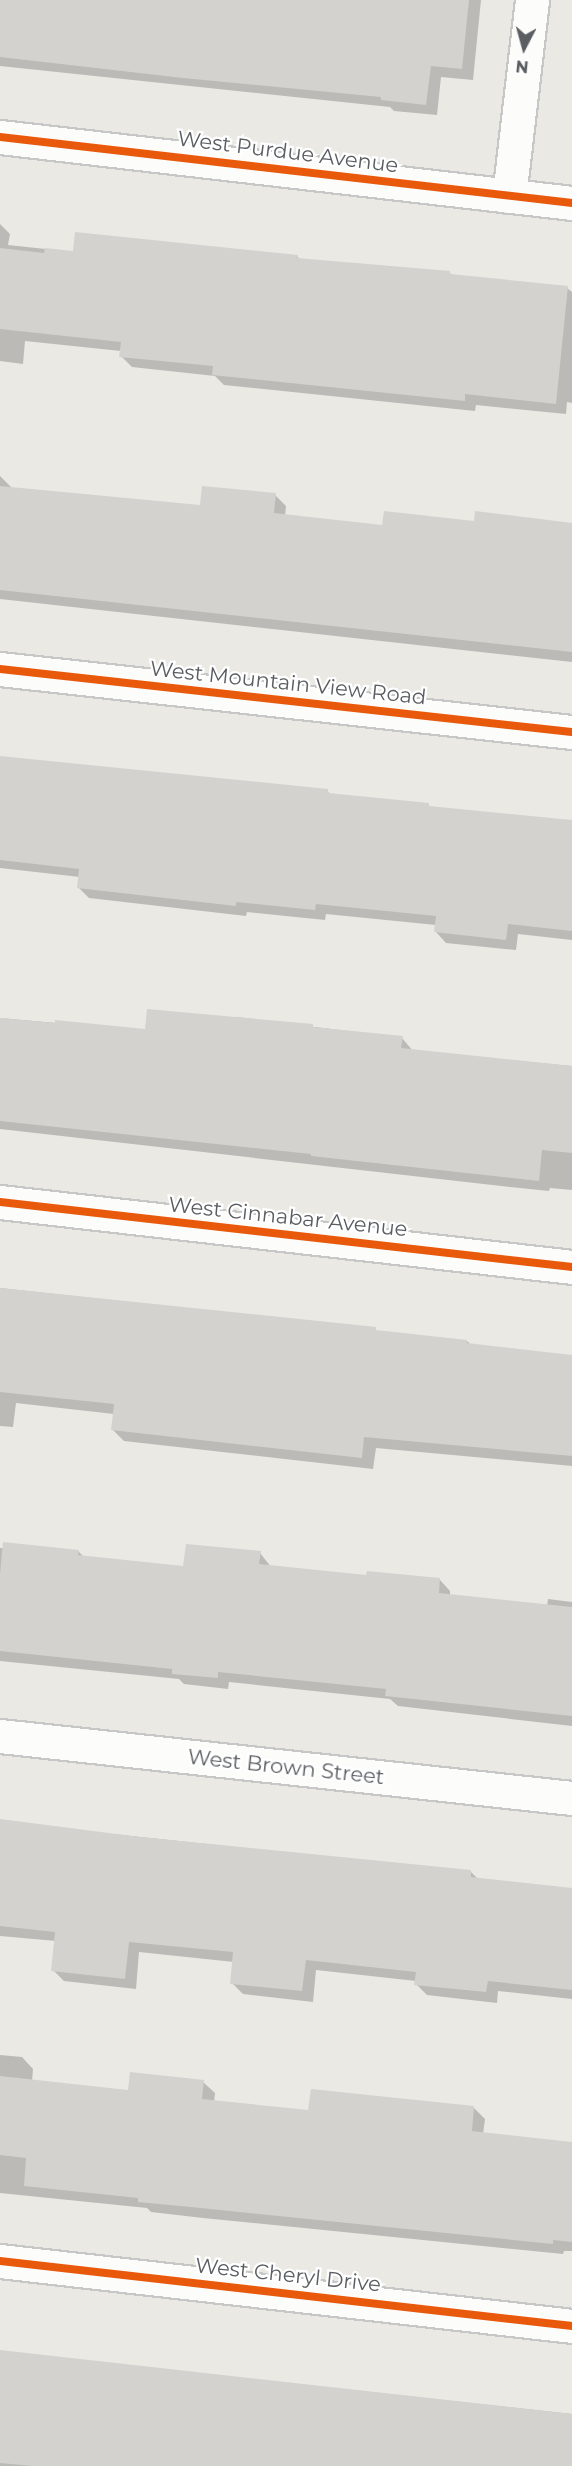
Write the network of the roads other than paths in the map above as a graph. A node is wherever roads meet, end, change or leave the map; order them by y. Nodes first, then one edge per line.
1 (532, 0) edge
2 (0, 137) edge
3 (509, 196) junction
4 (572, 203) edge
5 (0, 669) edge
6 (572, 732) edge
7 (0, 1202) edge
8 (572, 1267) edge
9 (0, 1736) edge
10 (572, 1798) edge
11 (0, 2261) edge
12 (572, 2326) edge

1 - 3 street
2 - 3 street, West Purdue Avenue
3 - 4 street, West Purdue Avenue
5 - 6 street, West Mountain View Road
7 - 8 street, West Cinnabar Avenue
9 - 10 street, West Brown Street
11 - 12 street, West Cheryl Drive

